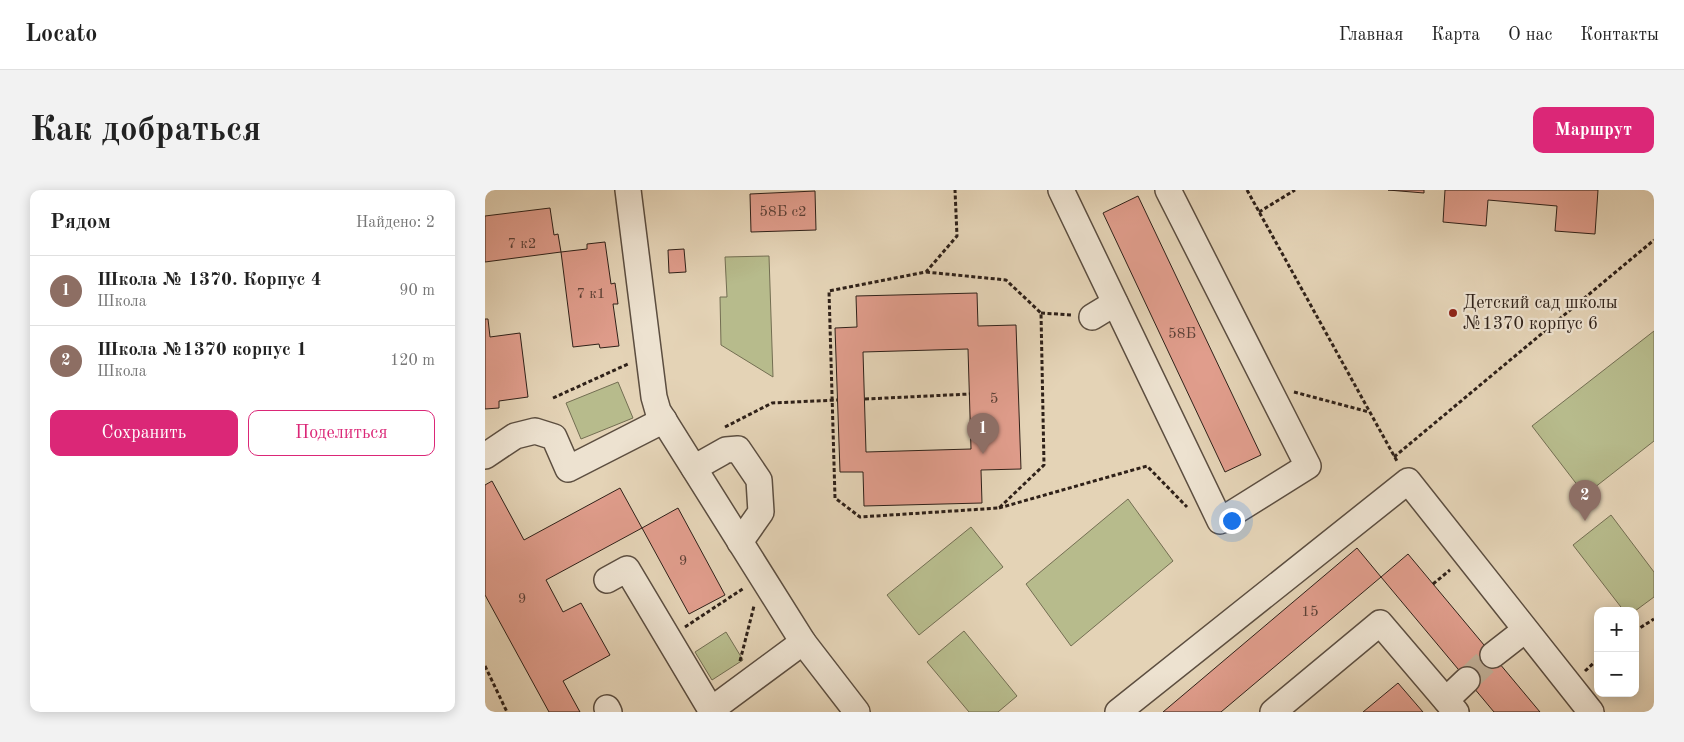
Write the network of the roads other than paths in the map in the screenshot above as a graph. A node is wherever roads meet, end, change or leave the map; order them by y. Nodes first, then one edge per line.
1 (628, 190) edge
2 (1061, 190) edge
3 (1168, 190) edge
4 (1115, 303) junction
5 (1092, 317) road end
6 (664, 420) junction
7 (485, 456) edge
8 (694, 468) junction
9 (740, 542) junction
10 (607, 580) dead end
11 (1525, 630) junction
12 (803, 642) junction
13 (1493, 656) tunnel mouth
14 (1467, 680) tunnel mouth
15 (1451, 706) edge
16 (857, 712) edge
17 (1118, 712) edge
18 (1273, 712) edge
19 (1591, 712) edge

1 - 6 lane
2 - 4 lane
3 - 4 lane
4 - 5 lane
6 - 7 lane
6 - 8 lane
8 - 9 lane
8 - 9 lane
9 - 12 lane
10 - 12 lane
11 - 13 lane
11 - 17 lane
11 - 19 lane
12 - 16 lane
14 - 15 lane
15 - 18 lane

